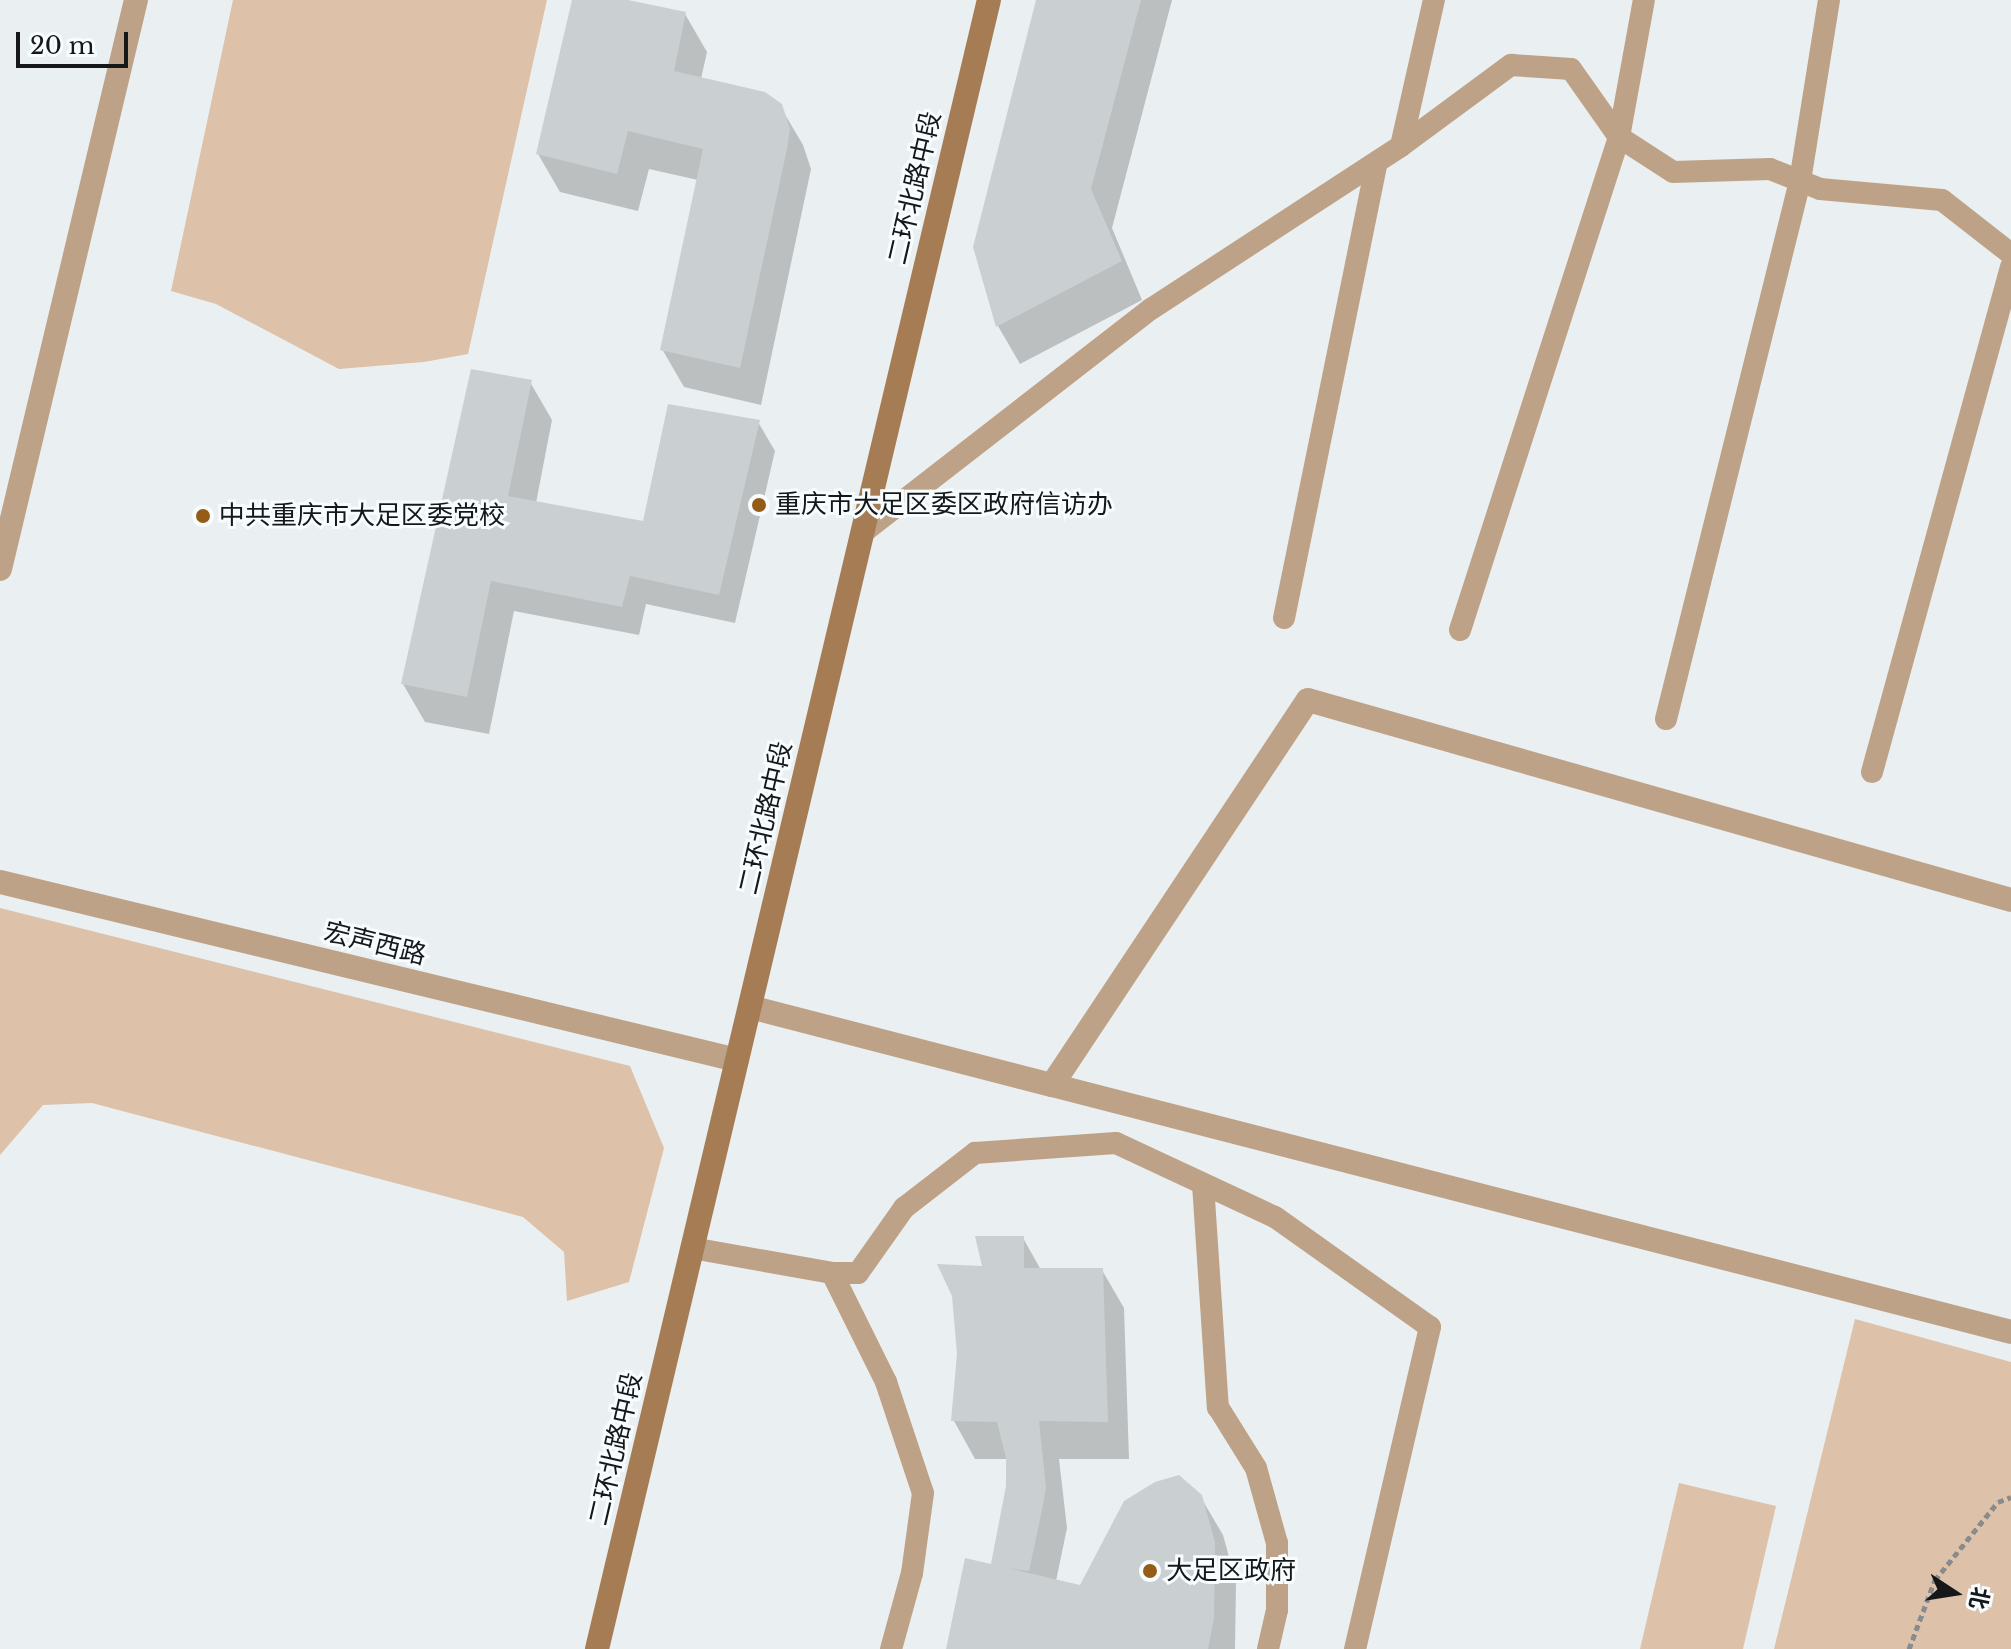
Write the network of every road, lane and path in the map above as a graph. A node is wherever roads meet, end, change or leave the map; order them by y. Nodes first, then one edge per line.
1 (136, 0) edge
2 (989, 0) edge
3 (1434, 0) edge
4 (1644, 0) edge
5 (1829, 0) edge
6 (1619, 137) junction
7 (1401, 146) junction
8 (1377, 162) junction
9 (1800, 181) junction
10 (2011, 254) edge
11 (2011, 267) edge
12 (862, 533) junction
13 (0, 569) edge
14 (1284, 618) dead end
15 (1460, 630) dead end
16 (1666, 719) dead end
17 (1872, 772) dead end
18 (0, 882) edge
19 (2011, 900) edge
20 (750, 1007) junction
21 (737, 1060) junction
22 (1052, 1085) junction
23 (1203, 1184) junction
24 (692, 1248) junction
25 (832, 1273) junction
26 (2011, 1332) edge
27 (2011, 1497) edge
28 (597, 1649) edge
29 (891, 1649) edge
30 (1268, 1649) edge
31 (1355, 1649) edge
32 (1909, 1649) edge

1 - 13 street
2 - 12 main road, 二环北路中段
3 - 7 lane
4 - 6 lane
5 - 9 lane
6 - 7 lane
6 - 9 lane
6 - 15 lane
7 - 8 lane
8 - 12 lane
8 - 14 lane
9 - 10 lane
9 - 16 lane
11 - 17 lane
12 - 20 main road, 二环北路中段
18 - 21 street, 宏声西路
19 - 22 street
20 - 21 main road, 二环北路中段
20 - 22 street
21 - 24 main road, 二环北路中段
22 - 26 street
23 - 25 lane
23 - 30 lane
23 - 31 lane
24 - 25 lane
24 - 28 main road, 二环北路中段
25 - 29 lane
27 - 32 path

